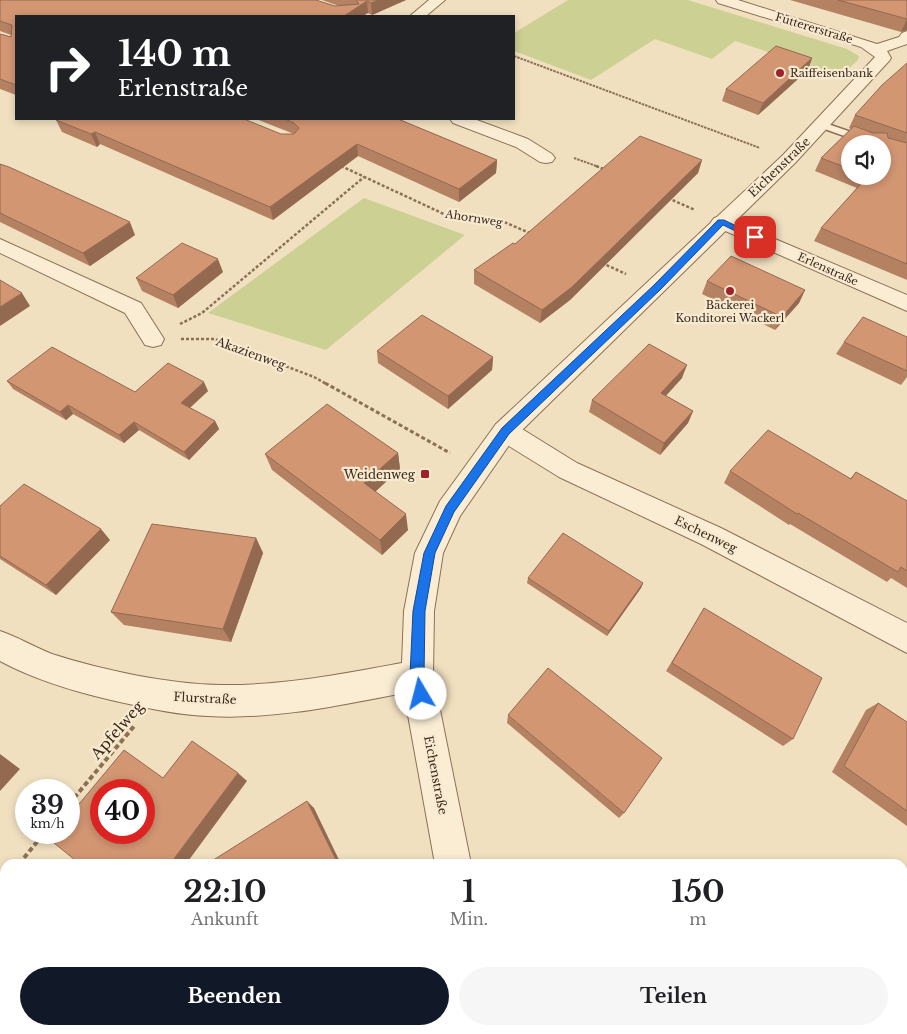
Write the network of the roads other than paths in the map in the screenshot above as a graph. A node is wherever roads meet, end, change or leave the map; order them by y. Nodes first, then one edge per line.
1 (438, 0) edge
2 (723, 0) edge
3 (418, 15) edge
4 (907, 36) edge
5 (876, 49) junction
6 (461, 120) edge
7 (822, 125) junction
8 (851, 135) edge
9 (546, 158) road end
10 (721, 222) junction
11 (0, 245) edge
12 (907, 304) edge
13 (153, 339) road end
14 (506, 431) junction
15 (907, 639) edge
16 (0, 645) edge
17 (417, 675) junction
18 (452, 859) edge

1 - 3 street
2 - 5 street, Füttererstraße
4 - 5 street
5 - 7 street, Eichenstraße
6 - 9 street
7 - 8 lane
7 - 10 street, Eichenstraße
10 - 12 street, Erlenstraße
10 - 14 street, Eichenstraße
11 - 13 street
14 - 15 street, Eschenweg
14 - 17 street, Eichenstraße
16 - 17 street, Flurstraße
17 - 18 street, Eichenstraße

